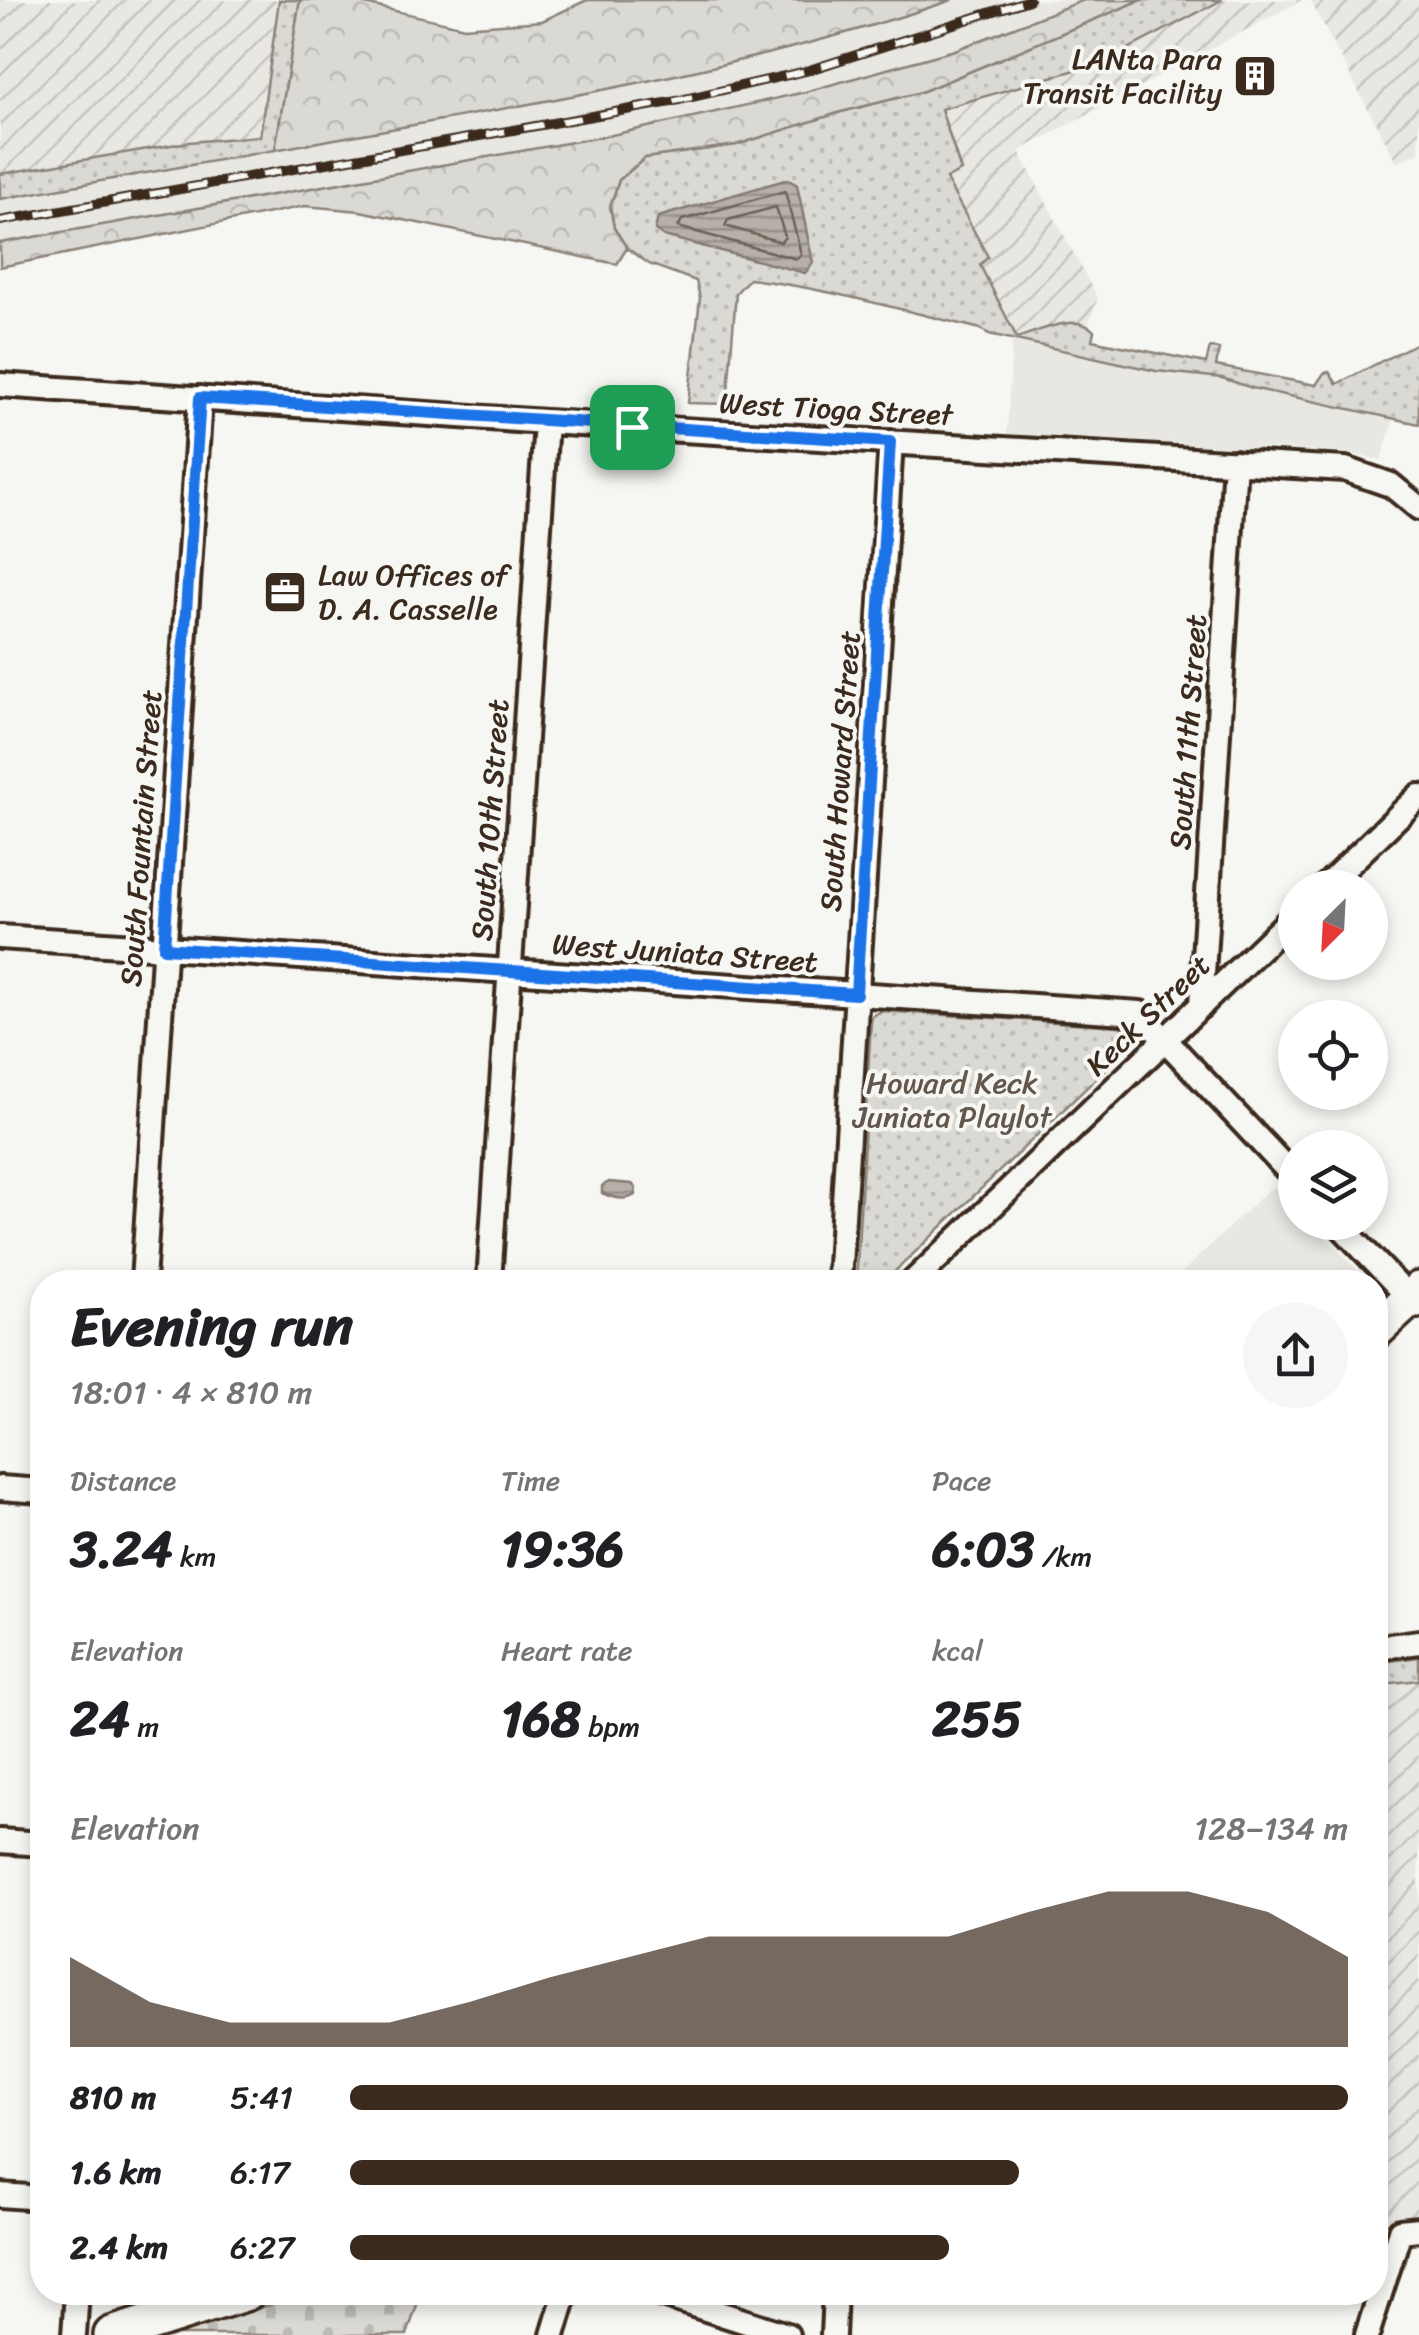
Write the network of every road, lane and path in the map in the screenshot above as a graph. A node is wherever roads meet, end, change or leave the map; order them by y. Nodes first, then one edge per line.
1 (0, 385) edge
2 (200, 398) junction
3 (546, 422) junction
4 (890, 442) junction
5 (1236, 462) junction
6 (1419, 508) edge
7 (1419, 796) edge
8 (1343, 870) edge
9 (1278, 931) edge
10 (0, 937) edge
11 (164, 948) junction
12 (510, 971) junction
13 (856, 994) junction
14 (1201, 1006) junction
15 (1165, 1040) junction
16 (1278, 1160) edge
17 (1356, 1240) edge
18 (143, 1270) edge
19 (490, 1270) edge
20 (840, 1270) edge
21 (925, 1270) edge
22 (1387, 1270) edge
23 (1388, 1271) edge
24 (1416, 1299) edge
25 (1388, 1322) edge
26 (0, 1488) edge
27 (30, 1490) edge
28 (1419, 1642) edge
29 (1388, 1646) edge
30 (0, 1841) edge
31 (30, 1843) edge
32 (0, 2195) edge
33 (30, 2197) edge
34 (1410, 2230) edge
35 (1388, 2284) edge
36 (76, 2305) edge
37 (206, 2305) edge
38 (562, 2305) edge
39 (694, 2305) edge
40 (834, 2305) edge
41 (1379, 2305) edge
42 (74, 2335) edge
43 (112, 2335) edge
44 (553, 2335) edge
45 (787, 2335) edge
46 (833, 2335) edge
47 (1367, 2335) edge

1 - 2 street, West Tioga Street
2 - 3 street, West Tioga Street
2 - 11 street, South Fountain Street
3 - 4 street, West Tioga Street
3 - 12 street, South 10th Street
4 - 5 street, West Tioga Street
4 - 13 street, South Howard Street
5 - 6 street, West Tioga Street
5 - 14 street, South 11th Street
7 - 8 street
9 - 14 street, Keck Street
10 - 11 street, West Juniata Street
11 - 12 street, West Juniata Street
11 - 18 street, South Fountain Street
12 - 13 street, West Juniata Street
12 - 19 street, South 10th Street
13 - 15 street, West Juniata Street
13 - 20 street, South Howard Street
14 - 15 street, Keck Street
15 - 16 street, West Juniata Street
15 - 21 street, Keck Street
17 - 22 street
23 - 24 street
24 - 25 main road
26 - 27 street
28 - 29 street
30 - 31 street
32 - 33 street
34 - 35 street
36 - 42 street
37 - 43 main road
38 - 44 street
39 - 45 street
40 - 46 street
41 - 47 street

